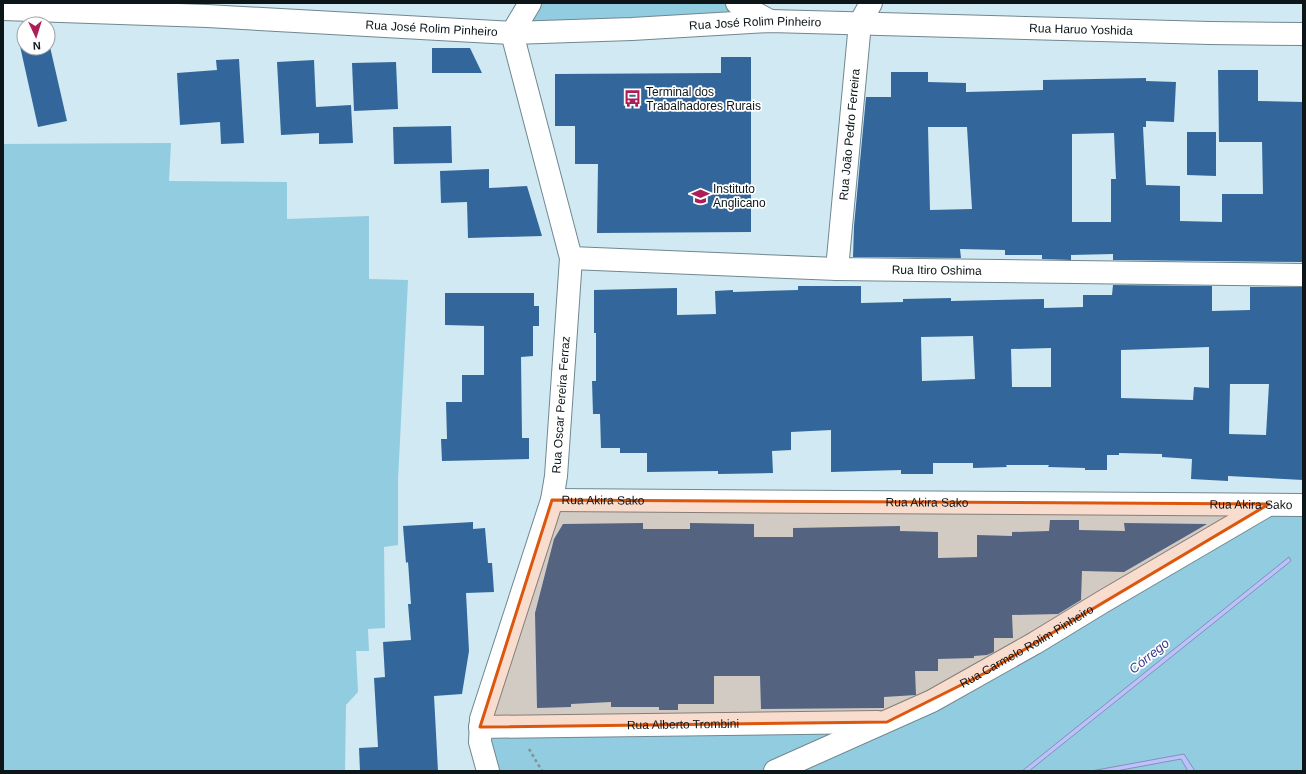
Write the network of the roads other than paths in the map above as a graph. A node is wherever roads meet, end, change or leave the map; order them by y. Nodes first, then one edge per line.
1 (530, 3) edge
2 (737, 3) edge
3 (871, 3) edge
4 (3, 9) edge
5 (210, 9) edge
6 (770, 21) junction
7 (860, 23) junction
8 (512, 33) junction
9 (1303, 34) edge
10 (570, 258) junction
11 (837, 268) junction
12 (1303, 275) edge
13 (552, 500) junction
14 (1269, 504) junction
15 (1303, 505) edge
16 (887, 722) junction
17 (480, 727) junction
18 (488, 771) edge
19 (775, 771) edge

1 - 8 street
2 - 6 street
3 - 7 street, Rua João Pedro Ferreira
4 - 5 street, Rua José Rolim Pinheiro
5 - 8 street, Rua José Rolim Pinheiro
6 - 7 street, Rua José Rolim Pinheiro
6 - 8 street, Rua José Rolim Pinheiro
7 - 9 street, Rua Haruo Yoshida
7 - 11 street, Rua João Pedro Ferreira
8 - 10 street, Rua Oscar Pereira Ferraz
10 - 11 street, Rua Itiro Oshima
10 - 13 street, Rua Oscar Pereira Ferraz
11 - 12 street, Rua Itiro Oshima
13 - 14 street, Rua Akira Sako
13 - 17 street, Rua Oscar Pereira Ferraz
14 - 15 street, Rua Akira Sako
14 - 16 street, Rua Carmelo Rolim Pinheiro
16 - 17 street, Rua Alberto Trombini
16 - 19 street, Rua Carmelo Rolim Pinheiro
17 - 18 street, Rua Oscar Pereira Ferraz

